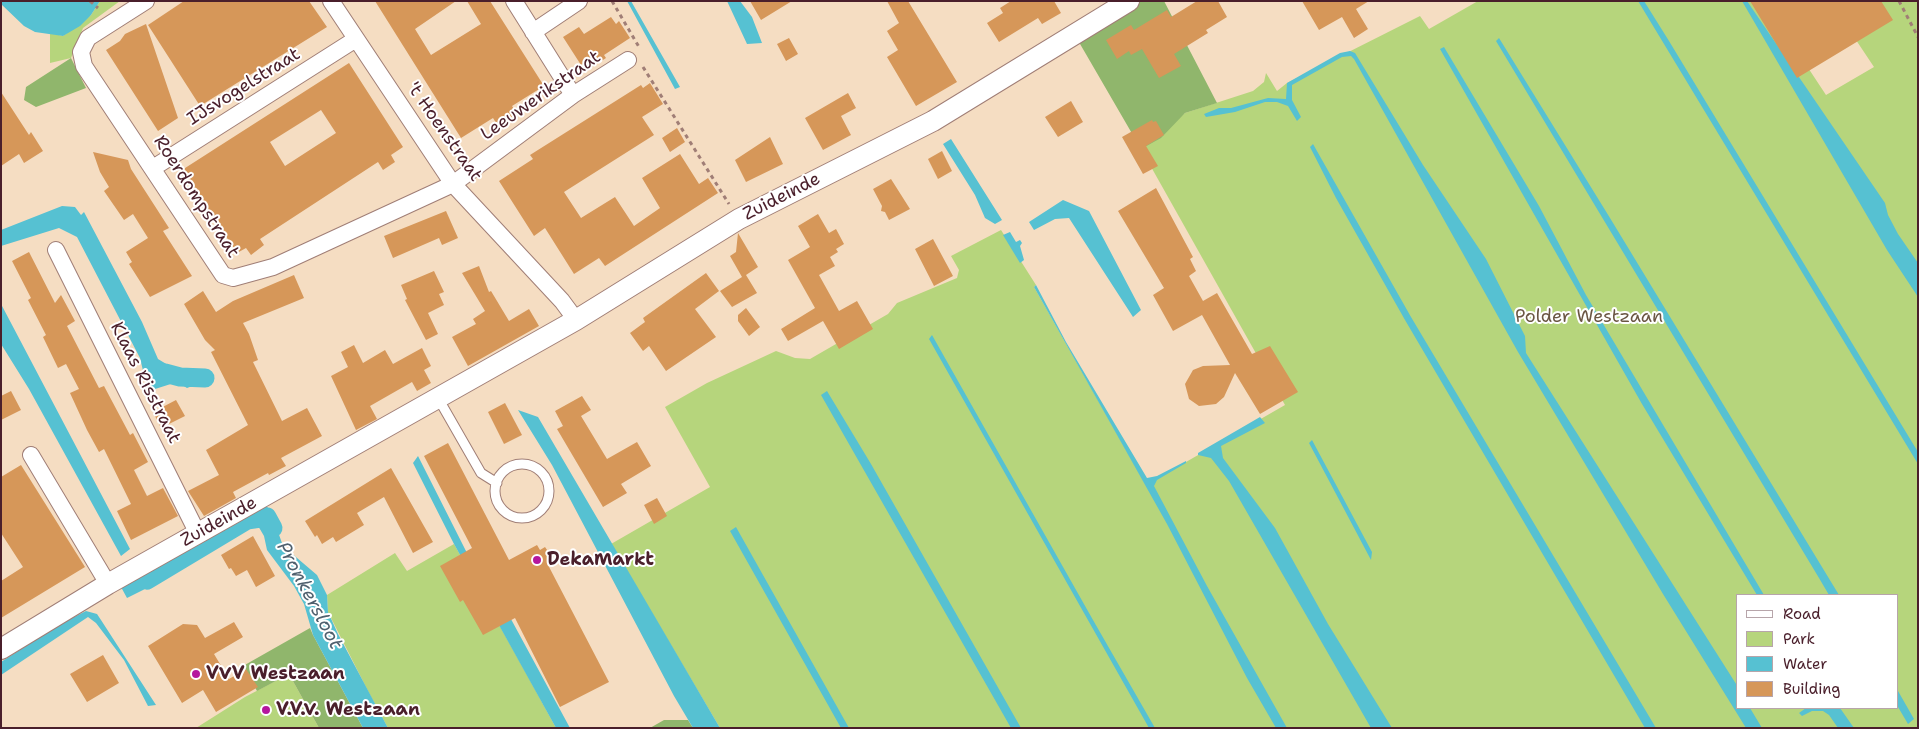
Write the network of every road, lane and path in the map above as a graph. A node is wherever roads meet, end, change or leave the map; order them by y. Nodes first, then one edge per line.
1 (90, 1) edge
2 (146, 1) edge
3 (331, 1) edge
4 (514, 1) edge
5 (579, 1) edge
6 (612, 1) edge
7 (1129, 1) edge
8 (1899, 1) edge
9 (98, 8) dead end
10 (533, 32) junction
11 (1918, 36) edge
12 (356, 39) junction
13 (637, 57) junction
14 (573, 95) junction
15 (153, 168) junction
16 (453, 184) junction
17 (739, 219) junction
18 (56, 250) dead end
19 (576, 320) junction
20 (438, 398) junction
21 (31, 455) dead end
22 (497, 483) junction
23 (198, 534) junction
24 (108, 584) junction
25 (1, 649) edge

1 - 9 path
2 - 15 street, Roerdompstraat
3 - 12 street, 't Hoenstraat
4 - 10 street
5 - 10 street
6 - 13 path
7 - 17 street, Zuideinde
8 - 11 path
10 - 14 street
12 - 15 street, IJsvogelstraat
12 - 16 street, 't Hoenstraat
13 - 14 street, Leeuwerikstraat
13 - 17 path
14 - 16 street, Leeuwerikstraat
15 - 16 street, Roerdompstraat
16 - 19 street, 't Hoenstraat
17 - 19 street, Zuideinde
18 - 23 street, Klaas Risstraat
19 - 20 street, Zuideinde
20 - 22 lane
20 - 23 street, Zuideinde
21 - 24 street
22 - 22 lane
23 - 24 street, Zuideinde
24 - 25 street, Zuideinde

